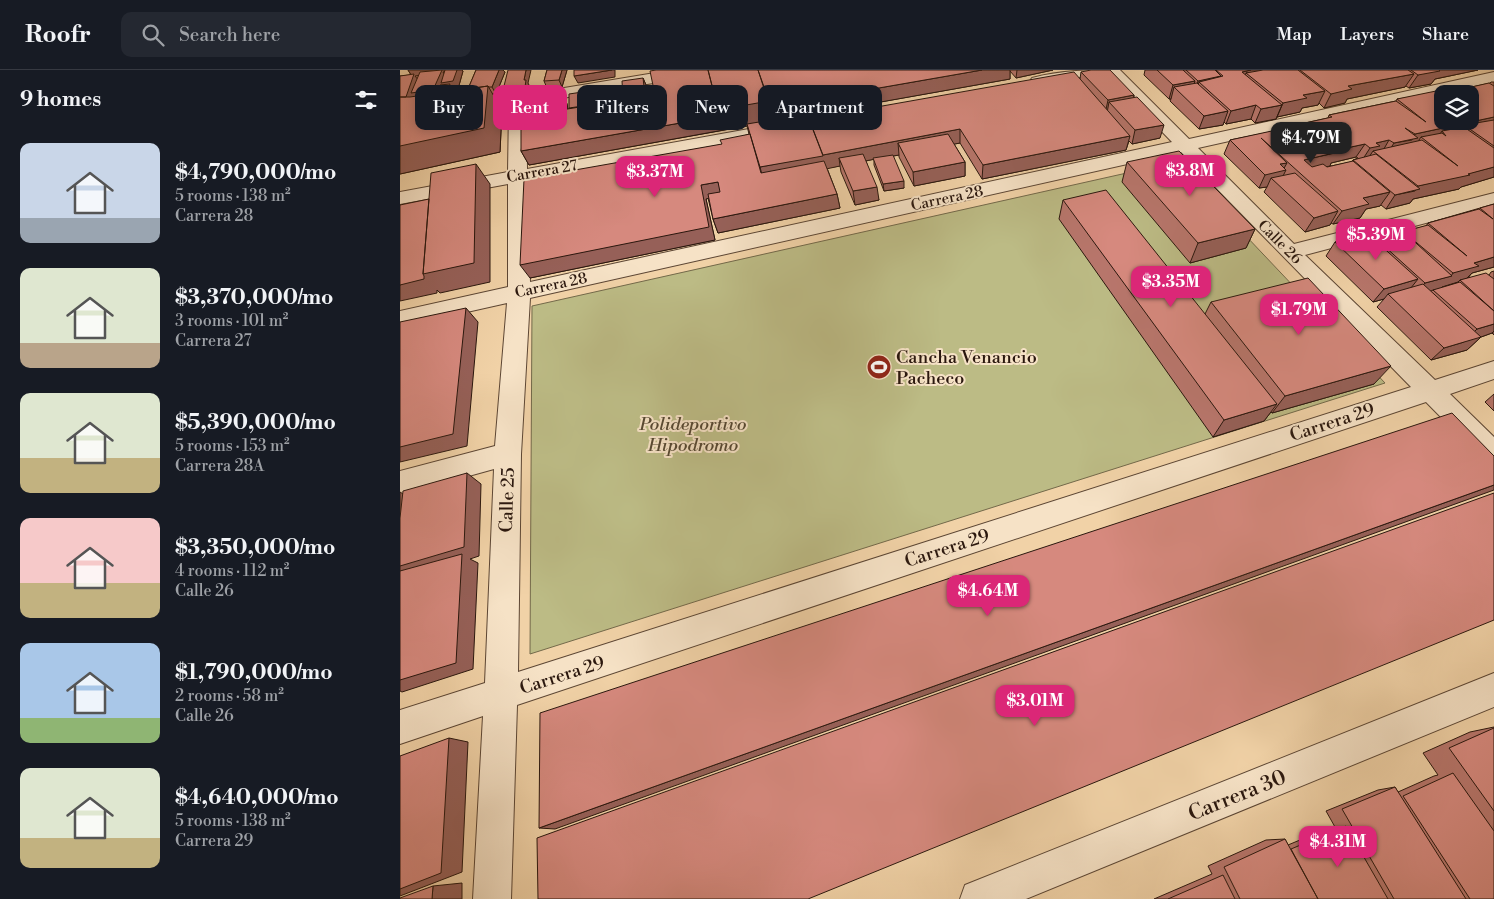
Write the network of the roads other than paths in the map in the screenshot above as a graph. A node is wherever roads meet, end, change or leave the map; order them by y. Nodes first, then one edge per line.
1 (702, 70) edge
2 (1098, 70) edge
3 (1111, 70) edge
4 (666, 73) edge
5 (1494, 77) edge
6 (1019, 84) edge
7 (567, 92) edge
8 (517, 130) edge
9 (770, 130) edge
10 (1184, 146) junction
11 (518, 176) junction
12 (400, 198) edge
13 (1494, 199) edge
14 (1290, 252) junction
15 (519, 292) junction
16 (400, 319) edge
17 (1494, 370) edge
18 (1430, 390) junction
19 (508, 454) junction
20 (1494, 454) edge
21 (400, 483) edge
22 (1494, 690) edge
23 (502, 694) junction
24 (400, 727) edge
25 (492, 899) edge
26 (979, 899) edge

1 - 4 street
2 - 6 street
3 - 10 street, Calle 26
4 - 7 street
5 - 10 street, Carrera 28
8 - 11 street, Calle 25
9 - 11 street, Carrera 27
10 - 14 street, Calle 26
10 - 15 street, Carrera 28
11 - 12 street, Carrera 27
11 - 15 street, Calle 25
13 - 14 street
14 - 18 street, Calle 26
15 - 16 street, Carrera 28
15 - 19 street, Calle 25
17 - 18 street, Carrera 29
18 - 20 street, Calle 26
18 - 23 street, Carrera 29
19 - 21 street
19 - 23 street, Calle 25
22 - 26 street, Carrera 30
23 - 24 street, Carrera 29
23 - 25 street, Calle 25

